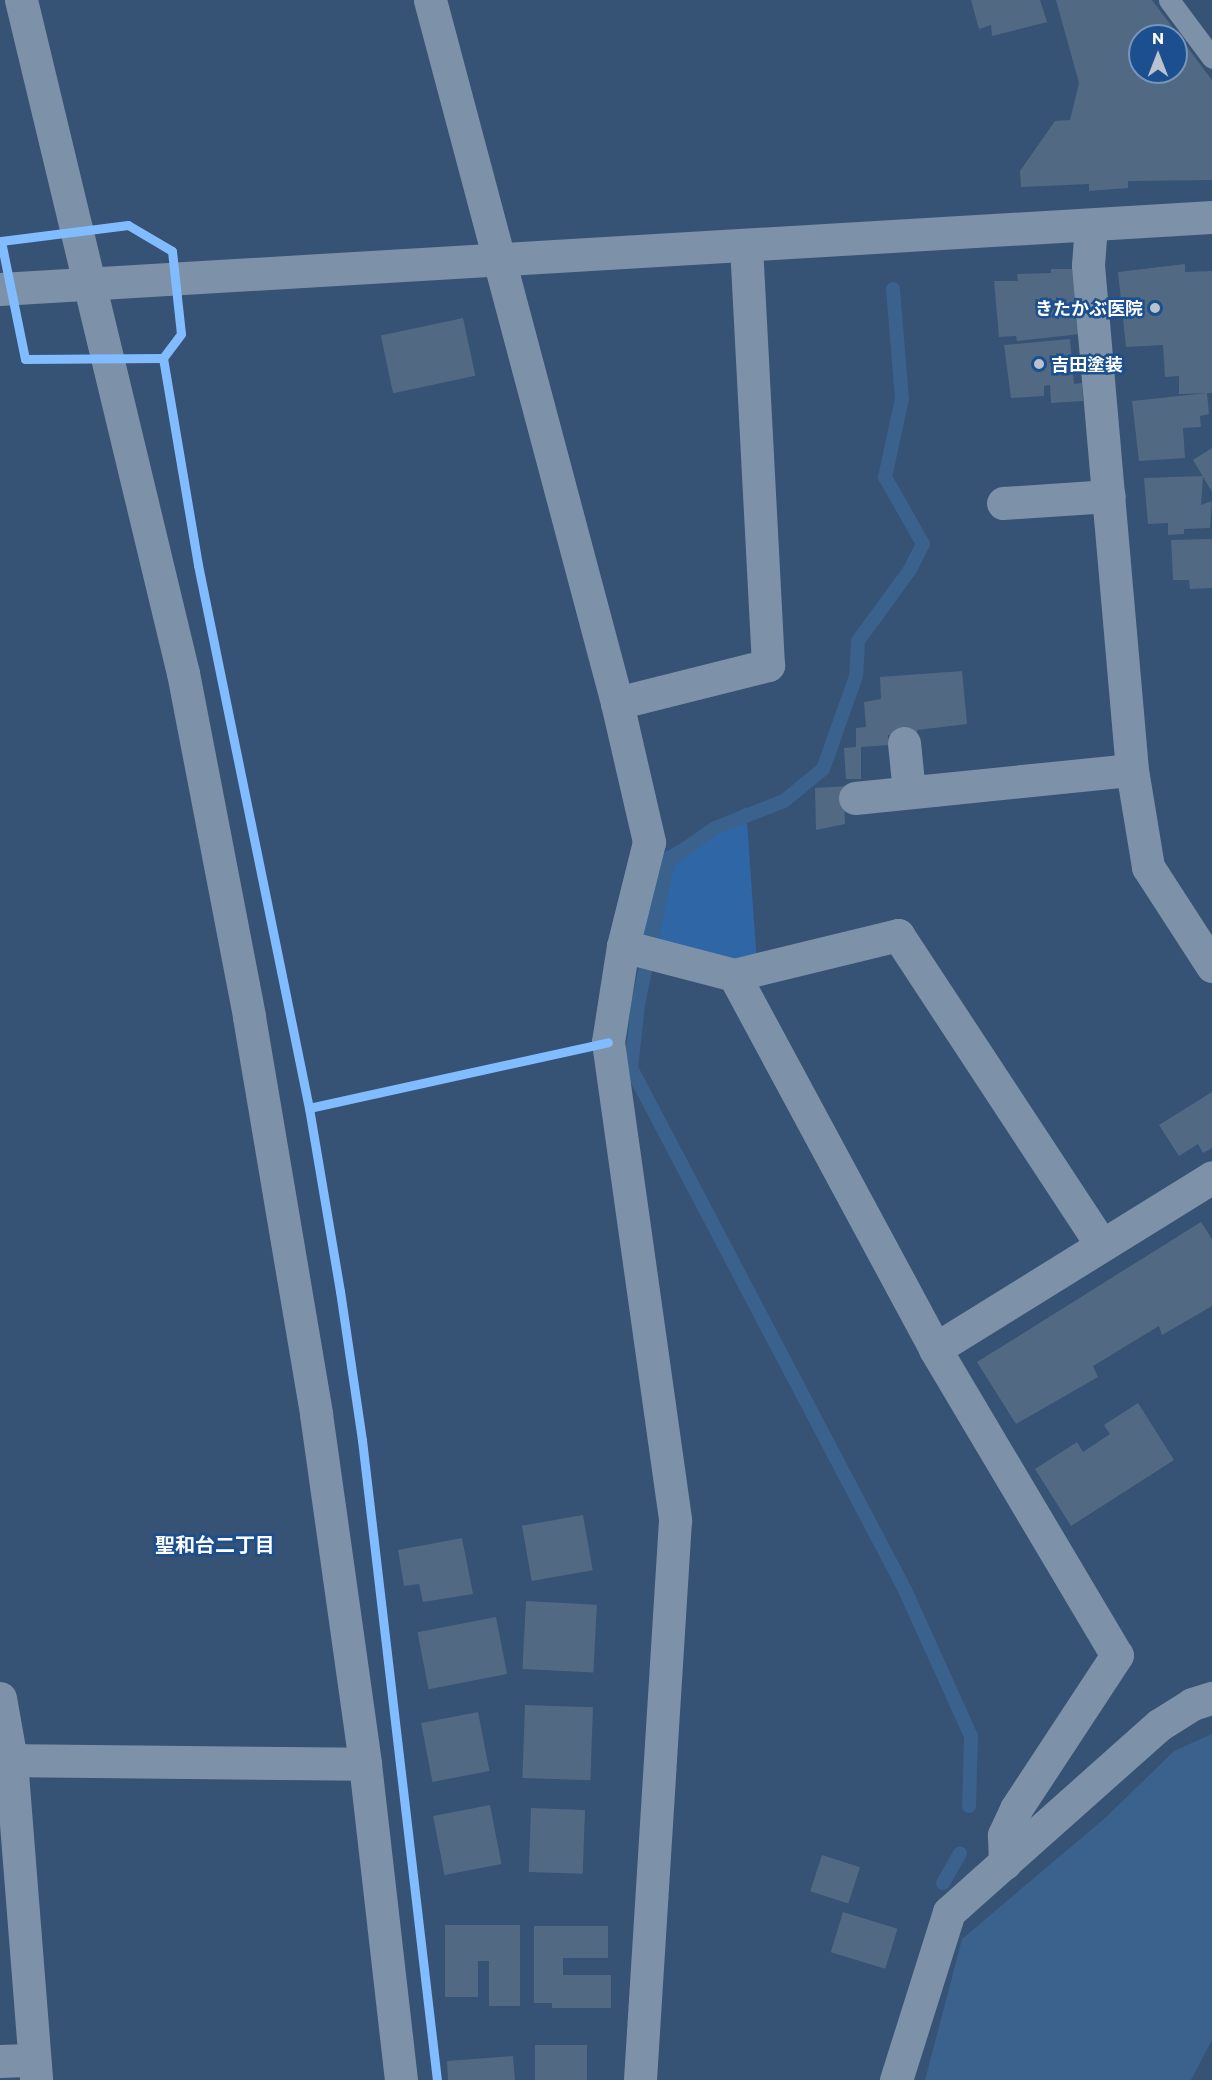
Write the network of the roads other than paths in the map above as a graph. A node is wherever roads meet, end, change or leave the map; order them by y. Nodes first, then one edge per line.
1 (21, 0) edge
2 (430, 0) edge
3 (1169, 0) edge
4 (1212, 58) edge
5 (1212, 217) edge
6 (1091, 225) junction
7 (746, 246) junction
8 (497, 262) junction
9 (90, 286) junction
10 (0, 289) edge
11 (1109, 496) junction
12 (1003, 503) dead end
13 (617, 703) junction
14 (904, 742) dead end
15 (1132, 770) junction
16 (909, 792) junction
17 (855, 798) dead end
18 (623, 946) junction
19 (1212, 966) edge
20 (734, 975) junction
21 (1212, 1177) edge
22 (1100, 1243) junction
23 (935, 1349) junction
24 (0, 1698) edge
25 (1212, 1698) edge
26 (6, 1760) edge
27 (365, 1764) junction
28 (1005, 1863) junction
29 (0, 2061) edge
30 (35, 2070) edge
31 (401, 2080) edge
32 (640, 2080) edge
33 (896, 2080) edge

1 - 9 street
2 - 8 street
3 - 4 lane
5 - 6 street
6 - 7 street
6 - 11 street
7 - 8 street
7 - 13 street
8 - 9 street
8 - 13 street
9 - 10 street
9 - 27 street
11 - 12 street
11 - 15 street
13 - 18 street
14 - 16 street
15 - 16 street
15 - 19 street
16 - 17 street
18 - 20 street
18 - 32 street
20 - 22 street
20 - 23 street
21 - 22 street
22 - 23 street
23 - 28 street
24 - 26 street
25 - 28 street
26 - 27 street
26 - 30 street
27 - 31 street
28 - 33 street
29 - 30 street

